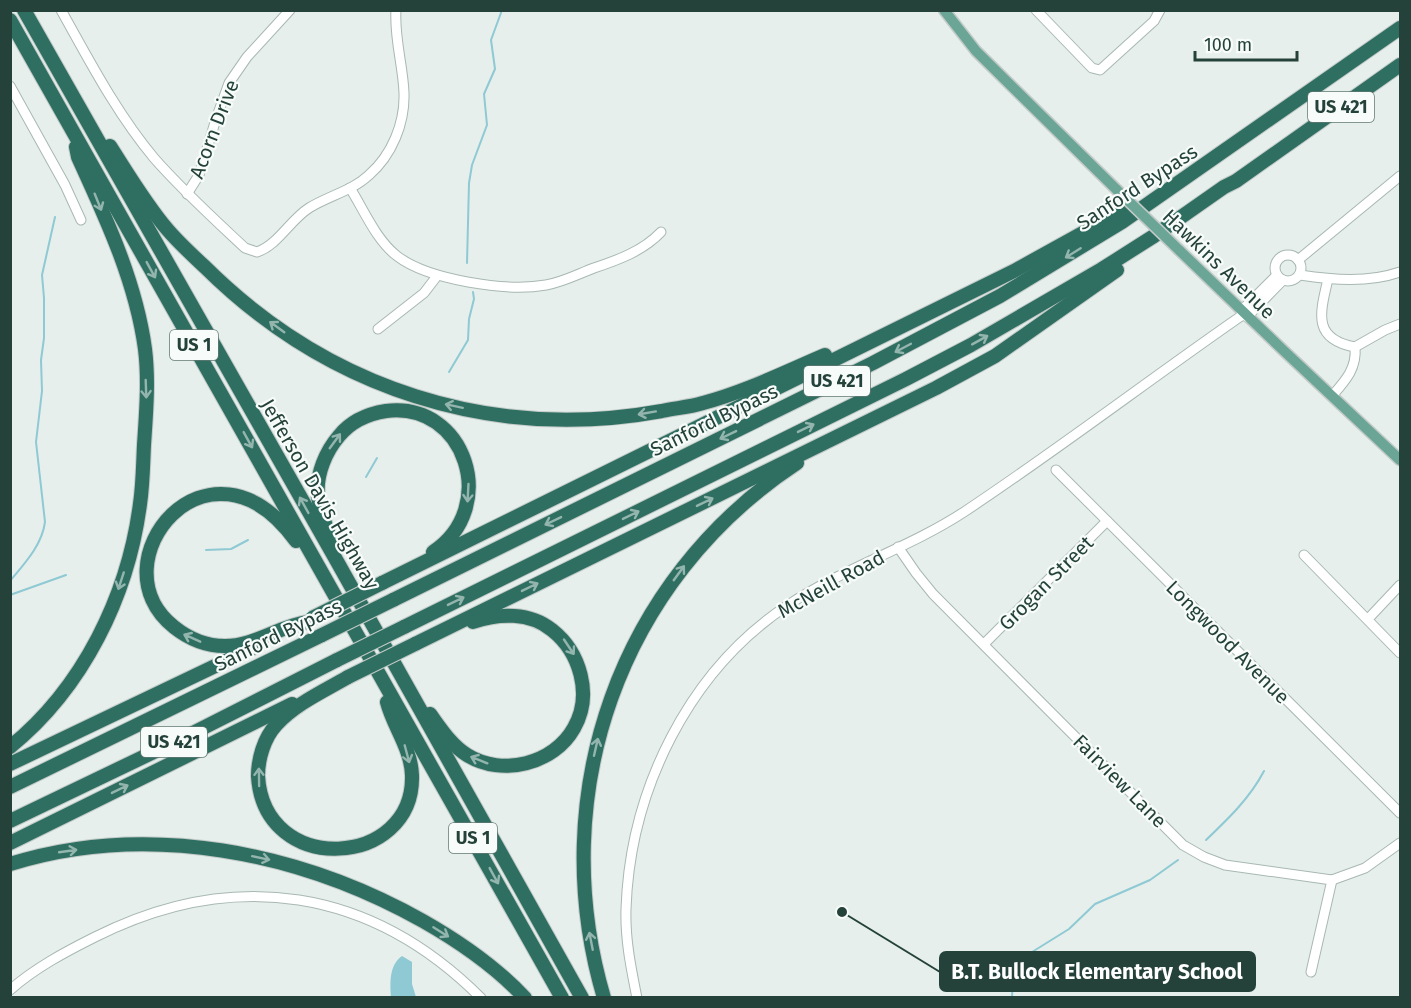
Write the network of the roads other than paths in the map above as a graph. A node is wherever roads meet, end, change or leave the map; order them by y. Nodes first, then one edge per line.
1 (24, 10) edge
2 (61, 10) edge
3 (290, 10) edge
4 (396, 10) edge
5 (944, 10) edge
6 (1036, 10) edge
7 (1160, 10) edge
8 (10, 20) edge
9 (1401, 28) edge
10 (1401, 65) edge
11 (10, 86) edge
12 (88, 124) junction
13 (1261, 127) junction
14 (71, 128) junction
15 (1401, 176) edge
16 (1236, 181) junction
17 (350, 188) junction
18 (187, 194) junction
19 (81, 220) dead end
20 (661, 232) dead end
21 (1298, 260) junction
22 (1401, 272) edge
23 (1300, 275) junction
24 (437, 276) junction
25 (1280, 278) junction
26 (1328, 279) junction
27 (1244, 314) junction
28 (919, 318) junction
29 (1401, 324) edge
30 (378, 329) dead end
31 (1355, 347) junction
32 (1332, 396) junction
33 (883, 415) junction
34 (1401, 460) edge
35 (1056, 470) dead end
36 (1107, 521) junction
37 (898, 547) junction
38 (1304, 555) dead end
39 (334, 556) junction
40 (316, 562) junction
41 (382, 583) junction
42 (1401, 585) edge
43 (1368, 619) junction
44 (310, 620) junction
45 (418, 642) junction
46 (984, 644) junction
47 (1401, 653) edge
48 (348, 677) junction
49 (382, 679) junction
50 (406, 687) junction
51 (10, 747) edge
52 (10, 764) edge
53 (10, 787) edge
54 (1401, 813) edge
55 (10, 821) edge
56 (10, 843) edge
57 (1401, 843) edge
58 (10, 864) edge
59 (1332, 880) junction
60 (1311, 972) dead end
61 (10, 990) edge
62 (481, 998) edge
63 (525, 998) edge
64 (562, 998) edge
65 (582, 998) edge
66 (604, 998) edge
67 (637, 998) edge

1 - 12 highway, Jefferson Davis Highway / US 1
2 - 18 street
3 - 18 street, Acorn Drive
4 - 17 street
5 - 27 main road, Hawkins Avenue, bridge
6 - 7 street
8 - 14 highway, Jefferson Davis Highway / US 1
9 - 13 highway, Sanford Bypass / US 421
10 - 16 highway, US 421
11 - 19 street
28 -> 12 highway
39 -> 12 highway, Jefferson Davis Highway / US 1
13 - 28 highway
13 -> 53 highway, Sanford Bypass / US 421, bridge
14 -> 40 highway, Jefferson Davis Highway / US 1
14 -> 51 highway
15 - 21 street
16 - 33 highway
55 -> 16 highway, US 421, bridge
17 - 18 street
17 - 24 street
20 - 24 street
21 - 23 street
21 - 25 street
22 - 26 street
23 - 25 street
23 - 26 street
24 - 30 street
25 - 27 street, McNeill Road
26 - 31 street
27 - 32 main road, Hawkins Avenue
27 - 37 street, McNeill Road
28 - 41 highway
29 - 31 street
31 - 32 street
32 - 34 main road, Hawkins Avenue
45 -> 33 highway
66 -> 33 highway
35 - 36 street, Longwood Avenue
36 - 46 street, Grogan Street
36 - 54 street, Longwood Avenue
37 - 46 street, Fairview Lane
37 - 67 street, McNeill Road
38 - 43 street
39 -> 41 highway
39 - 50 highway, Jefferson Davis Highway / US 1
44 -> 40 highway
40 - 49 highway, Jefferson Davis Highway / US 1
41 - 44 highway, bridge
42 - 43 street
43 - 47 street
44 - 52 highway
45 - 48 highway, bridge
45 -> 50 highway
46 - 59 street, Fairview Lane
49 -> 48 highway
56 -> 48 highway
49 -> 64 highway, Jefferson Davis Highway / US 1
50 - 65 highway, Jefferson Davis Highway / US 1
57 - 59 street, Fairview Lane
58 -> 63 highway
59 - 60 street
61 - 62 street

